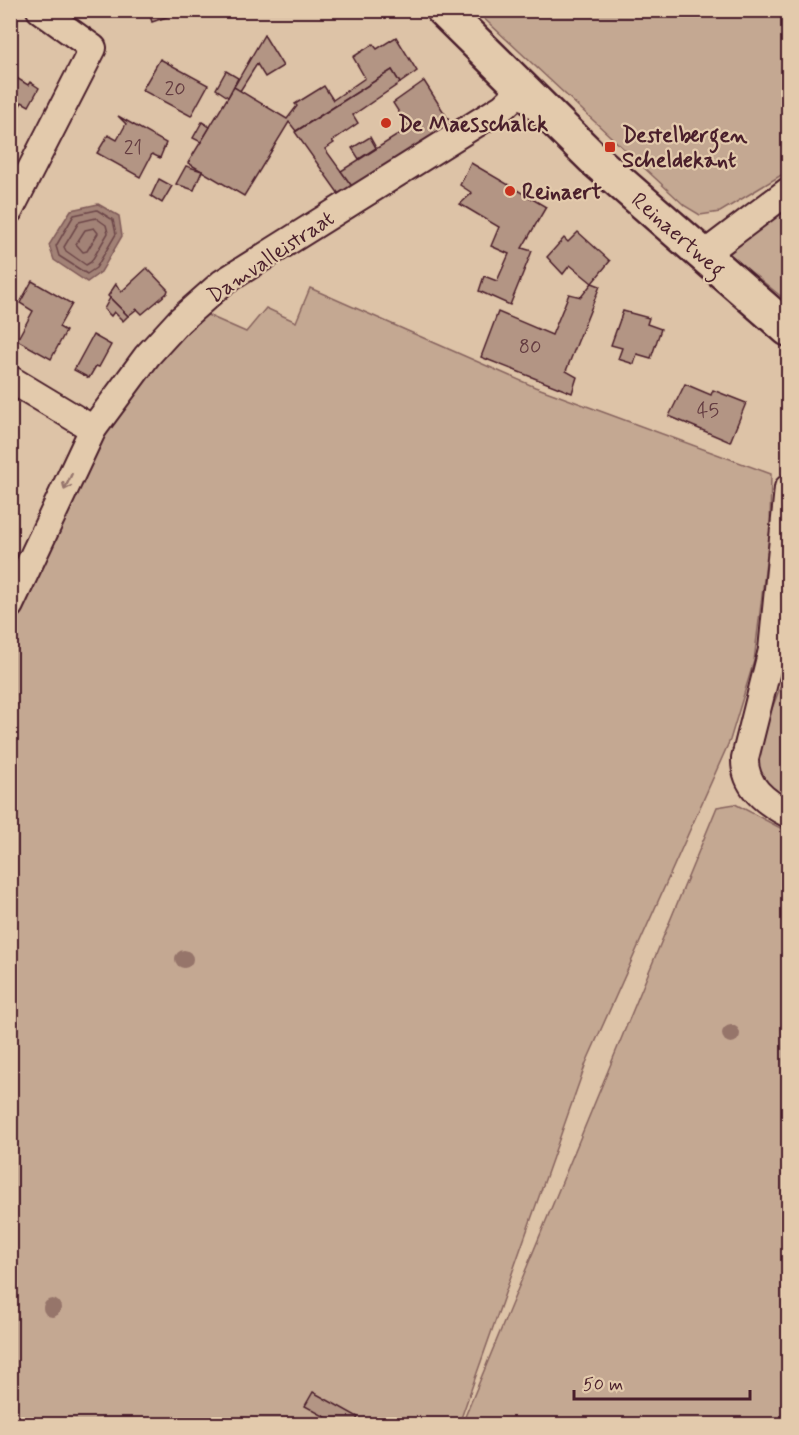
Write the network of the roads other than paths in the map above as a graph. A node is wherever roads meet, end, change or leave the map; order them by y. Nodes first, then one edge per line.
1 (40, 10) edge
2 (443, 10) edge
3 (521, 90) junction
4 (789, 191) edge
5 (10, 210) edge
6 (702, 256) junction
7 (789, 329) edge
8 (10, 380) edge
9 (93, 429) junction
10 (789, 488) edge
11 (10, 605) edge
12 (789, 814) edge

1 - 5 street
2 - 3 main road, Reinaertweg
3 - 6 main road, Reinaertweg
3 - 9 street, Damvalleistraat
4 - 6 street
6 - 7 main road, Reinaertweg
8 - 9 street
9 -> 11 street, Damvalleistraat
10 - 12 street

